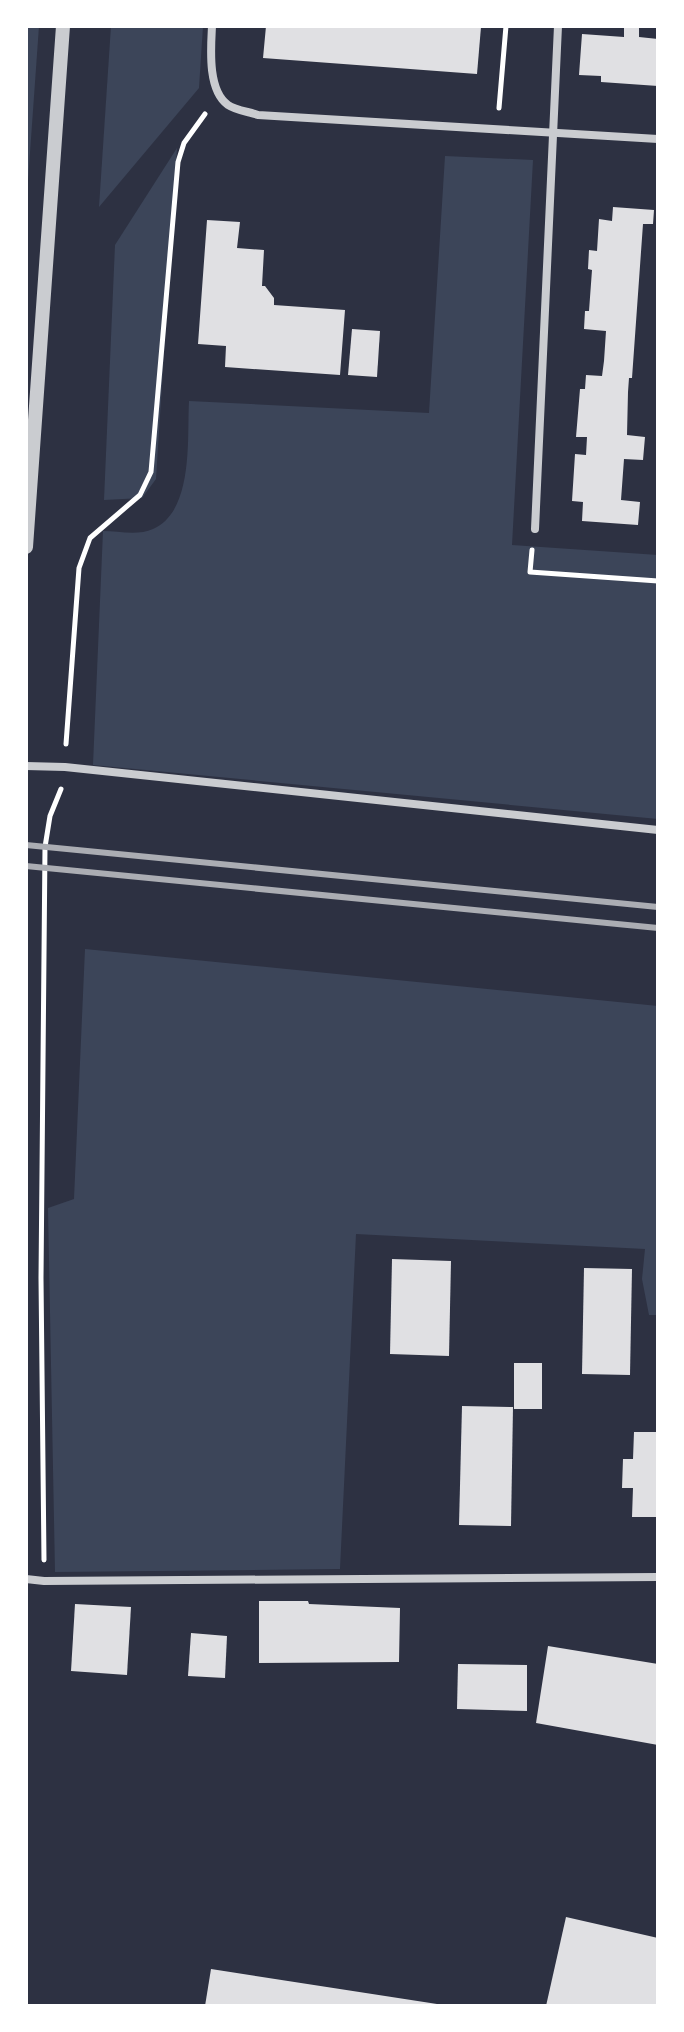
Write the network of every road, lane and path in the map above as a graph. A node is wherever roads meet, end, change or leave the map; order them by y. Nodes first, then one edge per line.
1 (63, 26) edge
2 (212, 26) edge
3 (506, 26) edge
4 (558, 26) edge
5 (220, 93) junction
6 (497, 129) junction
7 (551, 131) junction
8 (658, 139) edge
9 (535, 529) joint
10 (26, 547) edge
11 (658, 581) edge
12 (26, 766) edge
13 (65, 767) junction
14 (658, 830) edge
15 (658, 1577) edge
16 (26, 1579) edge
17 (44, 1581) junction

1 - 10 street
2 - 5 street
3 - 6 path
4 - 7 street
5 - 6 street
5 - 13 path
6 - 7 street
7 - 8 street
7 - 9 street
9 - 11 path
12 - 13 street
13 - 14 street
13 - 17 path
15 - 17 street
16 - 17 street

